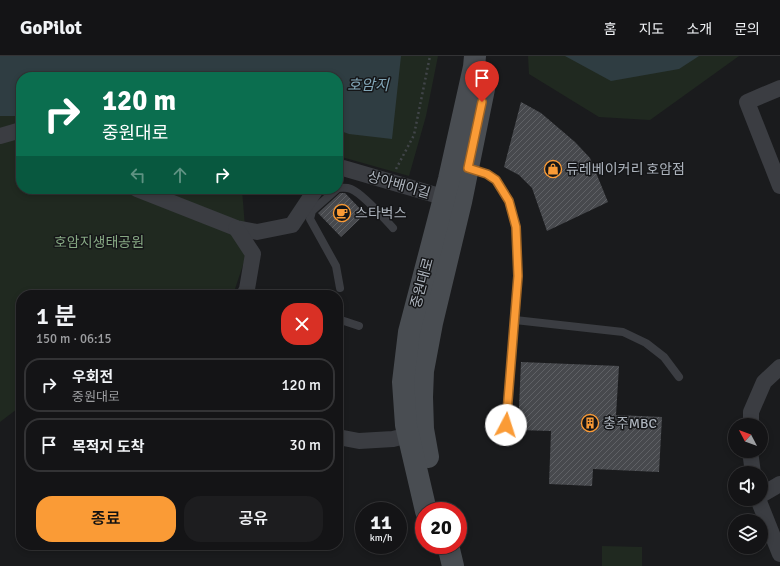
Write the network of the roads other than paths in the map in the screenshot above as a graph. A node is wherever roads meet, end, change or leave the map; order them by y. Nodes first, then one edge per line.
1 (476, 56) edge
2 (490, 56) edge
3 (780, 88) edge
4 (16, 131) edge
5 (0, 136) edge
6 (343, 168) edge
7 (468, 168) junction
8 (780, 186) edge
9 (343, 188) edge
10 (150, 194) edge
11 (313, 194) edge
12 (331, 194) edge
13 (452, 200) junction
14 (236, 228) junction
15 (393, 228) dead end
16 (340, 288) dead end
17 (246, 290) edge
18 (514, 320) junction
19 (343, 321) edge
20 (359, 326) dead end
21 (780, 367) edge
22 (679, 377) dead end
23 (751, 418) edge
24 (506, 425) dead end
25 (409, 435) junction
26 (343, 438) edge
27 (780, 484) edge
28 (768, 491) edge
29 (424, 502) edge
30 (437, 502) edge
31 (761, 506) edge
32 (436, 554) edge
33 (450, 554) edge
34 (780, 554) edge
35 (439, 566) edge
36 (453, 566) edge

1 - 13 main road, 중원대로
2 - 7 main road, 중원대로
3 - 8 street
4 - 5 street
6 - 13 street, 상아배이길
7 - 13 main road, 중원대로
7 - 18 lane
9 - 15 lane
10 - 14 street
11 - 14 street
12 - 16 lane
13 - 25 main road, 중원대로
13 - 30 main road, 중원대로
14 - 17 street
18 - 22 lane
18 - 24 lane
19 - 20 lane
21 - 23 street
25 - 26 street
25 - 29 main road, 중원대로
27 - 28 street
31 - 34 street
32 - 35 main road
33 - 36 main road

